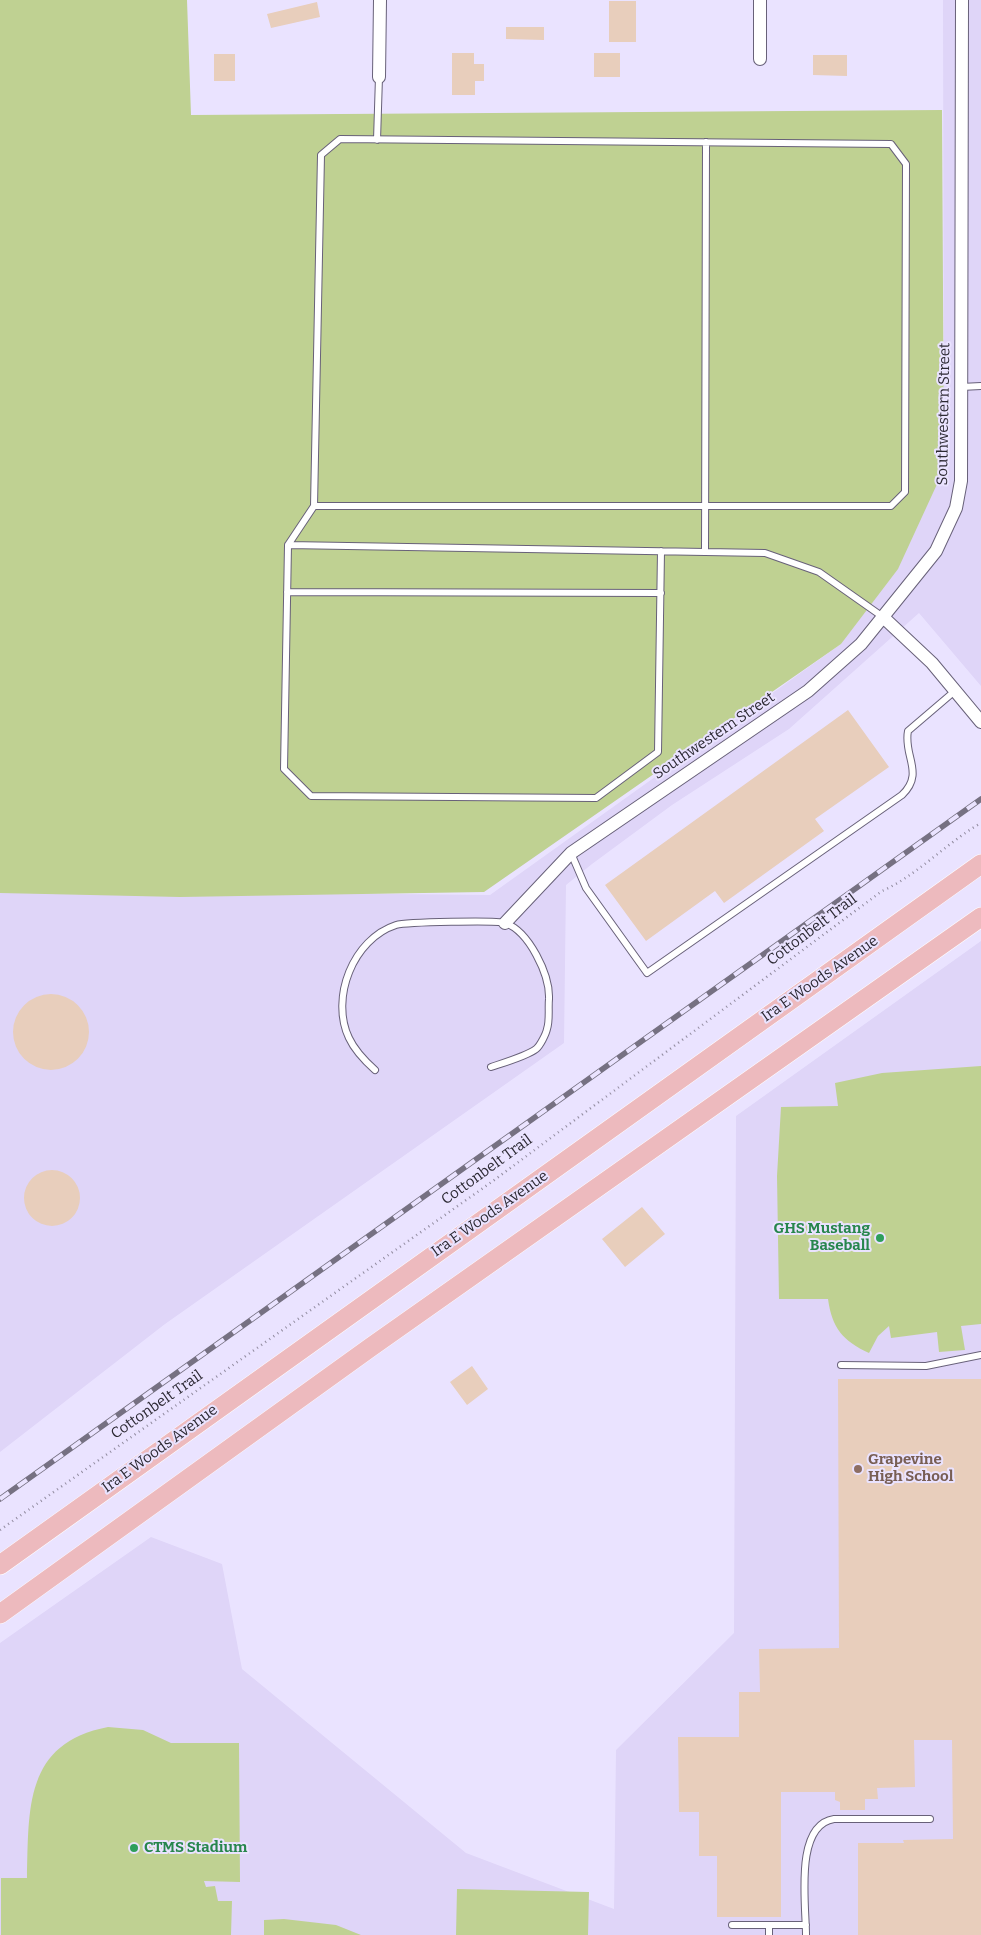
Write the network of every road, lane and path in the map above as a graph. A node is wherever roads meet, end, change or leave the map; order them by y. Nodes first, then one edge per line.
1 (380, 0) edge
2 (760, 0) edge
3 (962, 0) edge
4 (760, 59) dead end
5 (379, 77) joint
6 (377, 140) junction
7 (706, 142) junction
8 (981, 386) edge
9 (961, 387) junction
10 (314, 506) junction
11 (706, 506) junction
12 (288, 546) junction
13 (661, 551) junction
14 (705, 552) junction
15 (287, 592) junction
16 (661, 593) junction
17 (883, 617) junction
18 (956, 690) junction
19 (981, 722) edge
20 (981, 823) edge
21 (571, 853) junction
22 (981, 864) edge
23 (981, 917) edge
24 (505, 923) junction
25 (491, 1067) dead end
26 (375, 1070) dead end
27 (981, 1355) edge
28 (841, 1365) dead end
29 (0, 1530) edge
30 (0, 1565) edge
31 (0, 1614) edge
32 (930, 1819) dead end
33 (732, 1925) dead end
34 (769, 1925) junction
35 (806, 1925) junction
36 (769, 1935) edge
37 (806, 1935) edge

1 - 5 street
2 - 4 street
3 - 9 street, Southwestern Street
5 - 6 lane
6 - 7 lane
6 - 10 lane
7 - 11 lane
7 - 11 lane
8 - 9 lane
9 - 17 street, Southwestern Street
10 - 11 lane
10 - 12 lane
11 - 14 lane
12 - 13 lane
12 - 15 lane
13 - 14 lane
13 - 16 lane
14 - 17 lane
15 - 16 lane
15 - 16 lane
17 - 18 street
17 - 21 street, Southwestern Street
18 - 19 street
18 - 21 lane
20 - 29 path, Cottonbelt Trail
21 - 24 street, Southwestern Street
22 - 30 main road, Ira E Woods Avenue
23 - 31 main road
24 - 25 lane
24 - 26 lane
27 - 28 lane
32 - 35 lane
33 - 34 lane
34 - 35 lane
34 - 36 lane
35 - 37 lane

